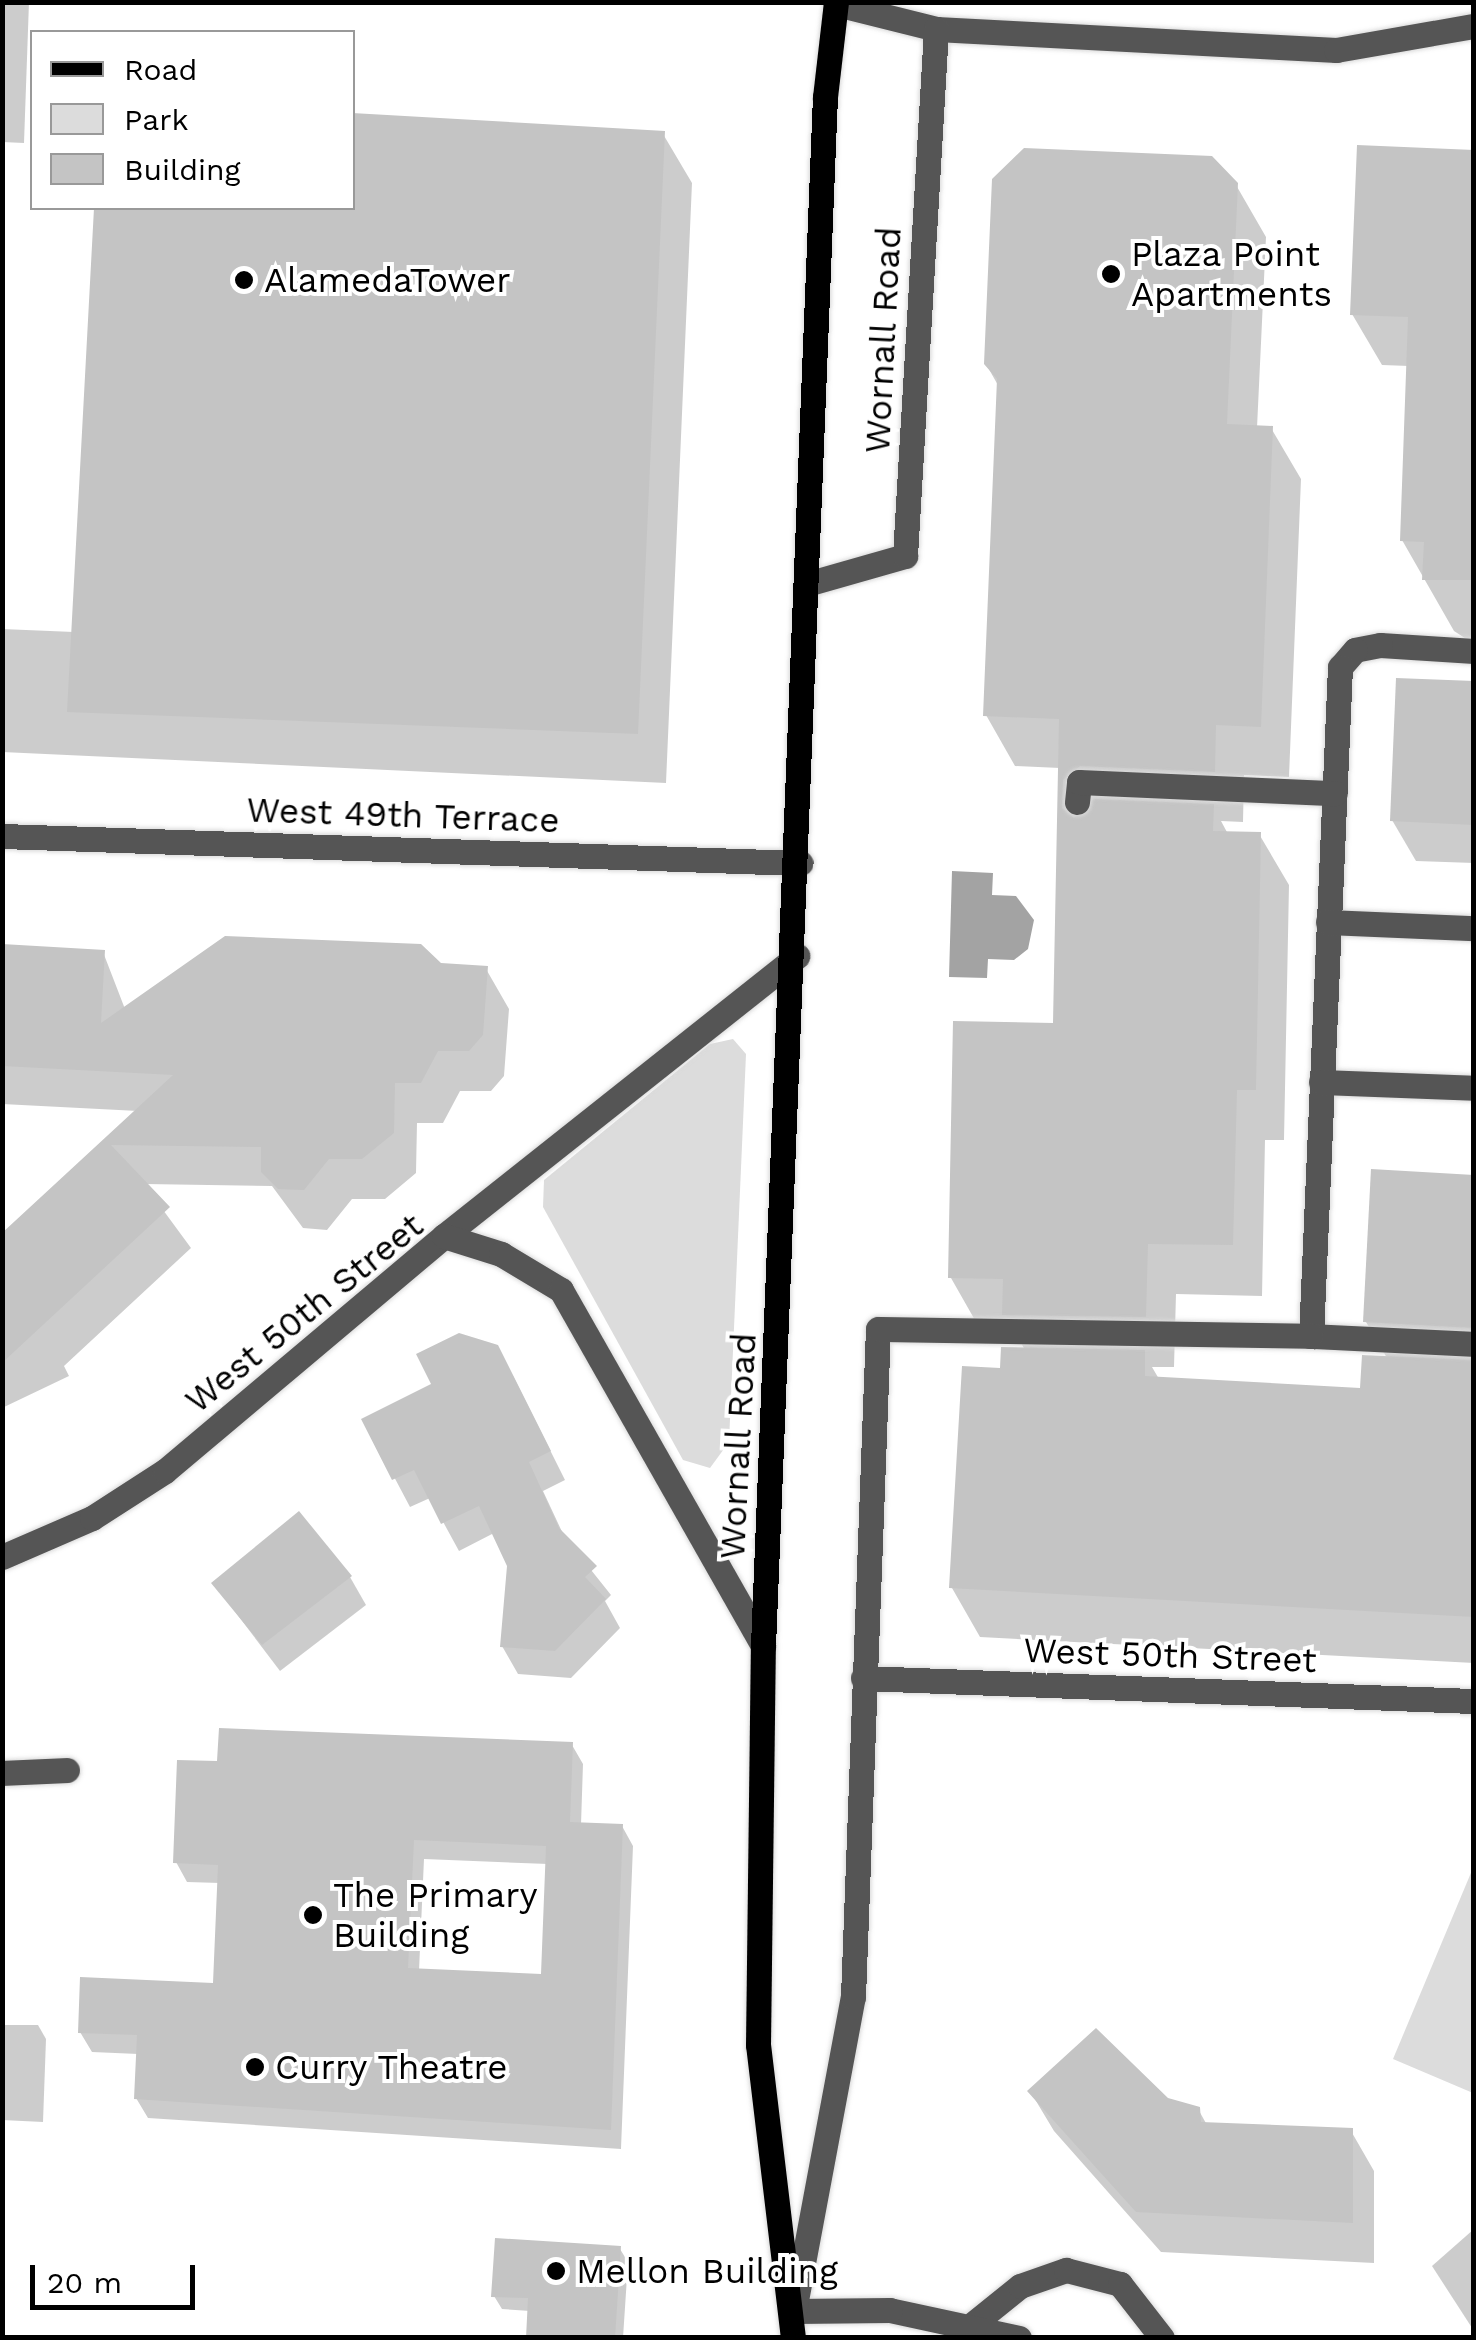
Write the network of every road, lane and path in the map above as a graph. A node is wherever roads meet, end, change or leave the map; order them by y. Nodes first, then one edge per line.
1 (836, 3) edge
2 (1474, 26) edge
3 (936, 28) junction
4 (810, 583) junction
5 (1474, 651) edge
6 (1335, 792) junction
7 (1077, 802) dead end
8 (2, 836) edge
9 (801, 863) junction
10 (1328, 922) junction
11 (1474, 928) edge
12 (798, 956) junction
13 (1321, 1082) junction
14 (1474, 1088) edge
15 (444, 1236) junction
16 (1311, 1336) junction
17 (1474, 1344) edge
18 (2, 1558) edge
19 (763, 1646) junction
20 (863, 1678) junction
21 (1474, 1701) edge
22 (67, 1770) dead end
23 (2, 1773) edge
24 (794, 2311) junction
25 (974, 2323) junction
26 (793, 2338) edge
27 (1019, 2338) edge
28 (1162, 2338) edge

1 - 3 street
1 - 4 main road, Wornall Road
2 - 3 street
3 - 4 street, Wornall Road
4 - 9 main road, Wornall Road
5 - 6 street
6 - 7 street
6 - 10 street
8 - 9 street, West 49th Terrace
9 - 12 main road, Wornall Road
10 - 11 street
10 - 13 street
12 - 15 street
12 - 19 main road, Wornall Road
13 - 14 street
13 - 16 street
15 - 18 street, West 50th Street
15 - 19 street, West 50th Street
16 - 17 street
16 - 20 street, Wornall Road
19 - 24 main road, Wornall Road
20 - 21 street, West 50th Street
20 - 24 street, Wornall Road
22 - 23 street
24 - 25 street
24 - 26 main road, Wornall Road
25 - 27 street
25 - 28 street

